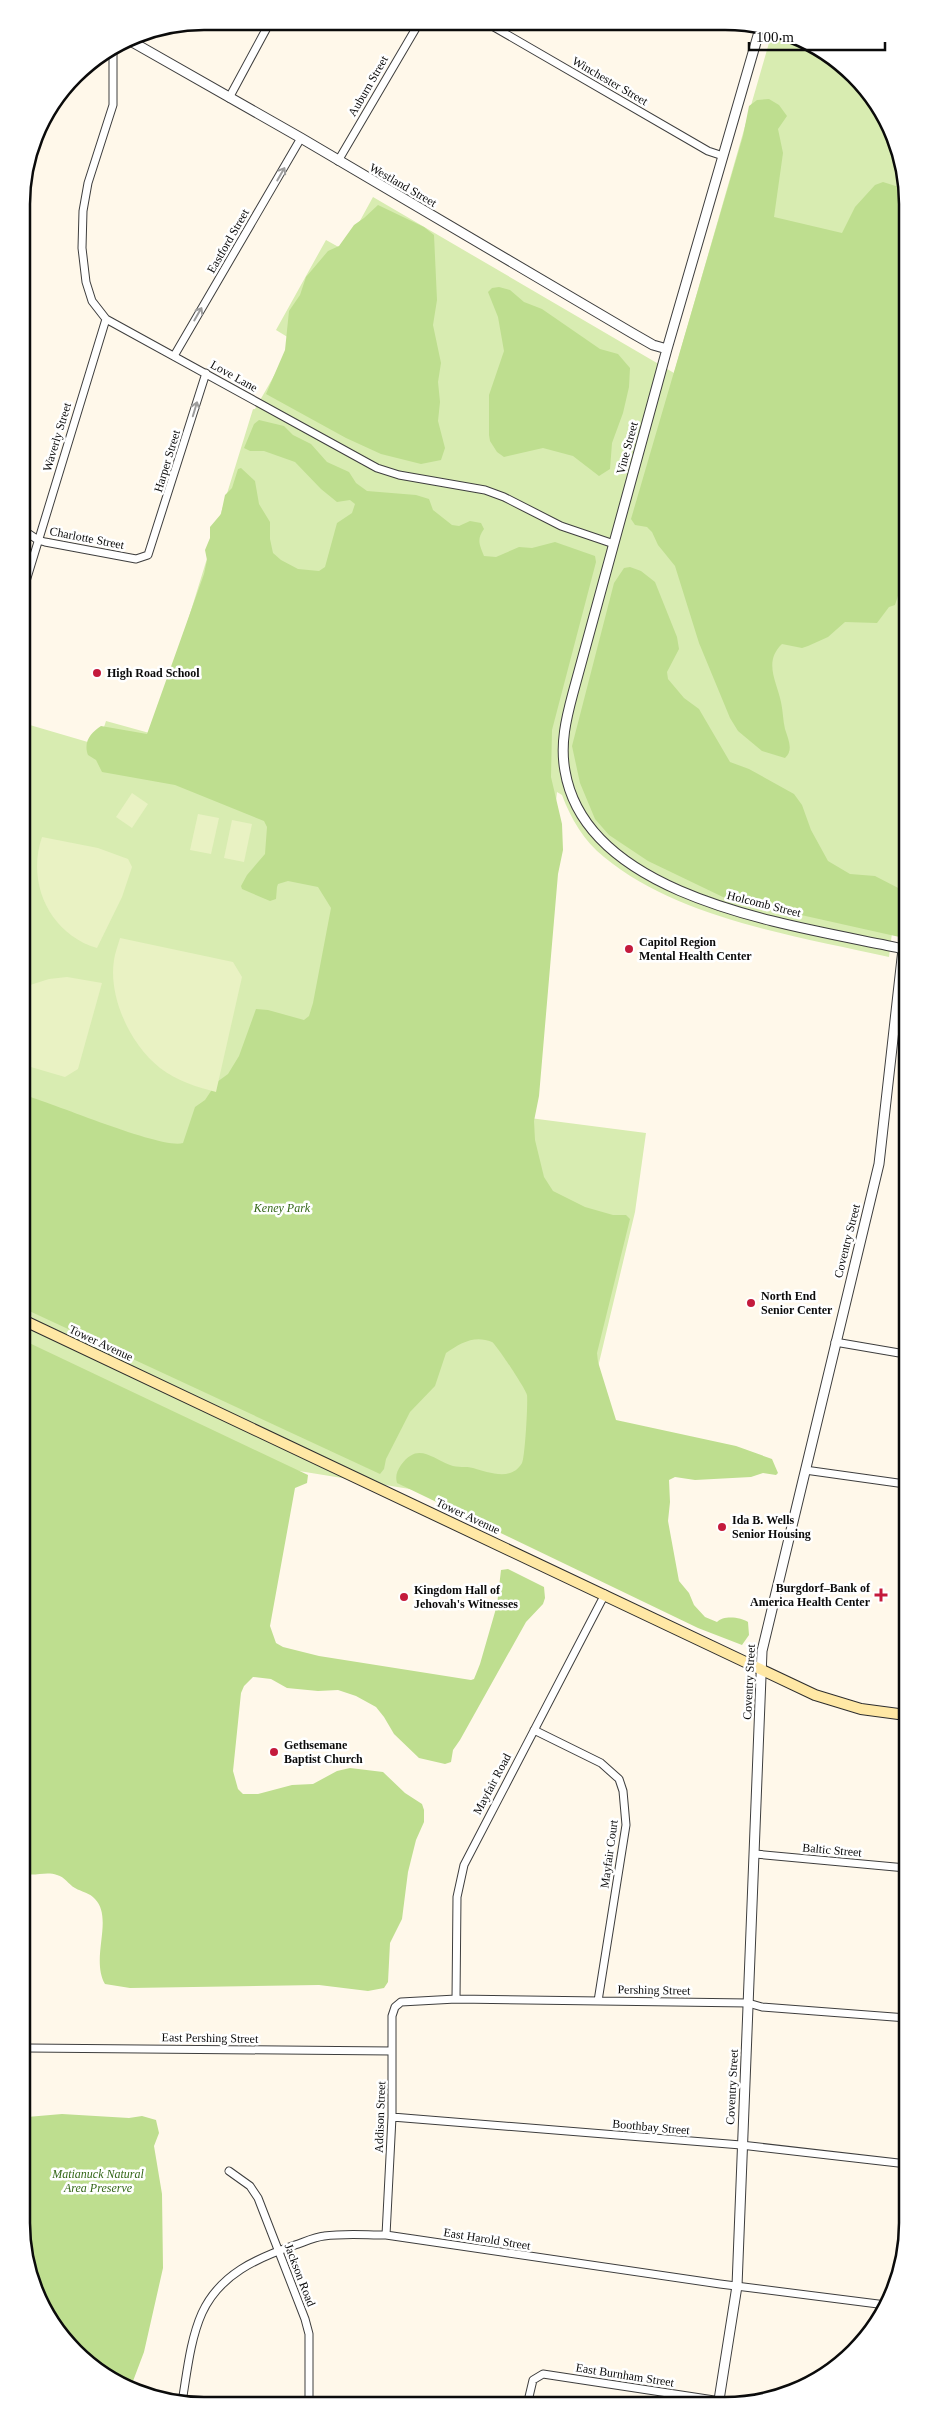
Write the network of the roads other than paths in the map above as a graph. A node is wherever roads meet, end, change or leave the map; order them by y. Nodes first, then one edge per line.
1 (266, 30) edge
2 (415, 30) edge
3 (500, 30) edge
4 (759, 33) edge
5 (135, 44) edge
6 (113, 56) edge
7 (228, 98) junction
8 (301, 138) junction
9 (723, 156) junction
10 (338, 161) junction
11 (106, 319) junction
12 (667, 349) junction
13 (174, 356) junction
14 (206, 373) junction
15 (30, 535) edge
16 (38, 540) junction
17 (614, 544) junction
18 (148, 555) joint
19 (30, 567) edge
20 (626, 862) joint
21 (899, 948) edge
22 (899, 994) edge
23 (30, 1323) edge
24 (835, 1342) junction
25 (899, 1353) edge
26 (805, 1470) junction
27 (899, 1483) edge
28 (605, 1594) junction
29 (760, 1670) junction
30 (899, 1714) edge
31 (534, 1730) junction
32 (755, 1854) junction
33 (899, 1867) edge
34 (456, 1999) junction
35 (598, 2001) junction
36 (400, 2002) joint
37 (748, 2003) junction
38 (899, 2017) edge
39 (30, 2048) edge
40 (392, 2052) junction
41 (392, 2117) junction
42 (741, 2146) junction
43 (899, 2163) edge
44 (229, 2172) dead end
45 (386, 2235) junction
46 (279, 2250) junction
47 (737, 2286) junction
48 (879, 2304) edge
49 (183, 2396) edge
50 (309, 2397) edge
51 (529, 2397) edge
52 (695, 2397) edge
53 (719, 2397) edge

1 - 7 street
2 - 10 street, Auburn Street
3 - 9 street, Winchester Street
4 - 9 street, Vine Street
5 - 7 street, Westland Street
6 - 11 street, Love Lane
7 - 8 street, Westland Street
8 - 10 street, Westland Street
13 -> 8 street, Eastford Street
9 - 12 street, Vine Street
10 - 12 street, Westland Street
11 - 13 street, Love Lane
11 - 16 street, Waverly Street
12 - 17 street, Vine Street
13 - 14 street, Love Lane
14 - 17 street, Love Lane
18 -> 14 street, Harper Street
15 - 16 street, Charlotte Street
16 - 18 street, Charlotte Street
16 - 19 street, Waverly Street
17 - 20 street, Vine Street
20 - 21 street, Holcomb Street
22 - 24 street, Coventry Street
23 - 28 main road, Tower Avenue
24 - 25 street
24 - 26 street, Coventry Street
26 - 27 street
26 - 29 street, Coventry Street
28 - 29 main road, Tower Avenue
28 - 31 street, Mayfair Road
29 - 30 main road, Tower Avenue
29 - 32 street, Coventry Street
31 - 34 street, Mayfair Road
31 - 35 street, Mayfair Court
32 - 33 street, Baltic Street
32 - 37 street, Coventry Street
34 - 35 street, Pershing Street
34 - 36 street, Pershing Street
35 - 37 street, Pershing Street
36 - 40 street, Addison Street
37 - 38 street, Pershing Street
37 - 42 street, Coventry Street
39 - 40 street, East Pershing Street
40 - 41 street, Addison Street
41 - 42 street, Boothbay Street
41 - 45 street, Addison Street
42 - 43 street, Boothbay Street
42 - 47 street, Coventry Street
44 - 46 street, Jackson Road
45 - 46 street, East Harold Street
45 - 47 street, East Harold Street
46 - 49 street, East Harold Street
46 - 50 street, Jackson Road
47 - 48 street, East Harold Street
47 - 53 street, Coventry Street
51 - 52 street, East Burnham Street

